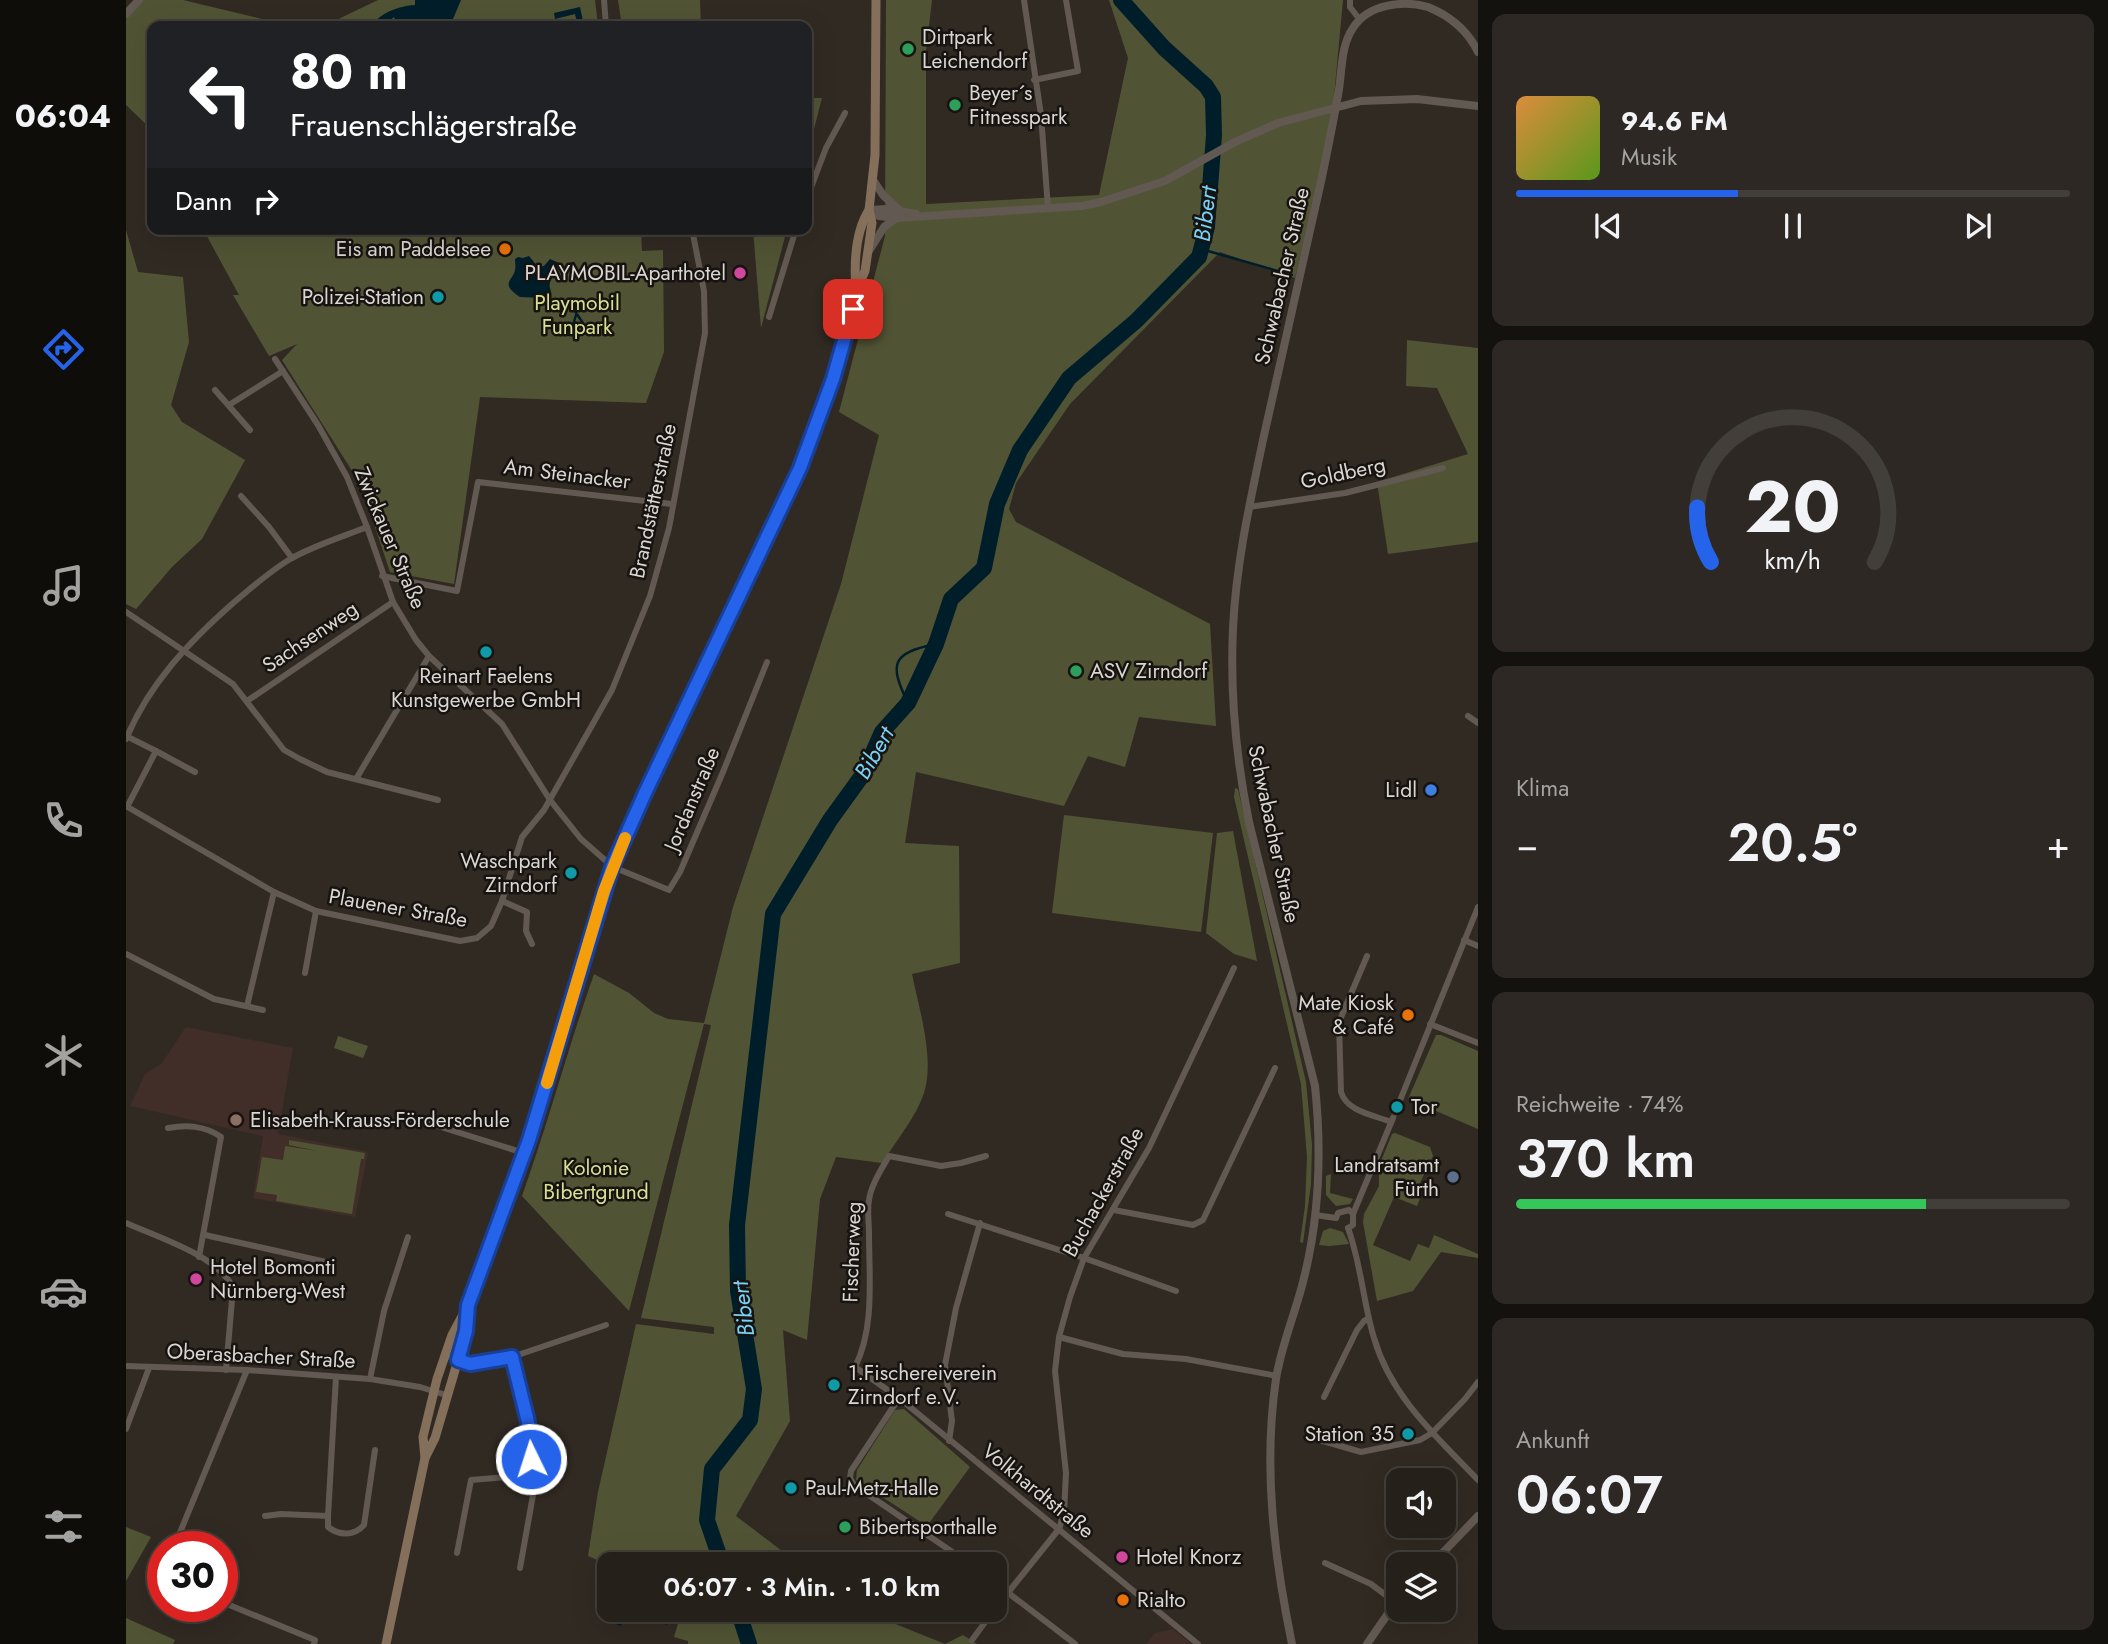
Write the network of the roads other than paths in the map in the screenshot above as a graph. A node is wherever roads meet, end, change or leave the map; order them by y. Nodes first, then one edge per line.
1 (139, 0) edge
2 (604, 0) edge
3 (876, 0) edge
4 (1024, 0) edge
5 (1066, 0) edge
6 (1350, 0) edge
7 (126, 14) edge
8 (1360, 20) junction
9 (606, 21) edge
10 (1478, 52) edge
11 (1034, 80) junction
12 (1478, 106) edge
13 (845, 113) dead end
14 (873, 180) junction
15 (812, 185) edge
16 (1048, 208) junction
17 (869, 210) junction
18 (898, 214) junction
19 (693, 235) edge
20 (794, 235) edge
21 (869, 251) junction
22 (856, 292) junction
23 (769, 317) dead end
24 (275, 359) dead end
25 (283, 371) junction
26 (215, 390) dead end
27 (229, 405) junction
28 (250, 430) dead end
29 (1443, 468) dead end
30 (241, 496) dead end
31 (673, 504) junction
32 (1249, 507) junction
33 (367, 527) junction
34 (292, 558) junction
35 (382, 576) junction
36 (393, 601) junction
37 (126, 612) edge
38 (183, 650) junction
39 (429, 656) junction
40 (767, 662) dead end
41 (247, 701) junction
42 (1468, 716) dead end
43 (1478, 723) edge
44 (126, 737) edge
45 (156, 751) junction
46 (195, 772) dead end
47 (356, 779) junction
48 (438, 800) dead end
49 (550, 800) junction
50 (127, 807) edge
51 (612, 867) junction
52 (274, 892) junction
53 (502, 901) junction
54 (1478, 907) edge
55 (316, 911) junction
56 (1464, 940) junction
57 (532, 944) dead end
58 (1478, 946) edge
59 (126, 954) edge
60 (1367, 956) dead end
61 (1234, 968) dead end
62 (305, 973) dead end
63 (247, 1006) junction
64 (263, 1010) dead end
65 (1430, 1024) junction
66 (1478, 1043) edge
67 (1275, 1068) dead end
68 (1401, 1098) tunnel mouth
69 (425, 1122) dead end
70 (168, 1128) dead end
71 (524, 1153) junction
72 (986, 1156) dead end
73 (1114, 1210) junction
74 (948, 1214) dead end
75 (1353, 1214) junction
76 (1315, 1215) junction
77 (1336, 1218) junction
78 (126, 1223) edge
79 (980, 1223) junction
80 (1348, 1228) junction
81 (205, 1235) junction
82 (408, 1237) dead end
83 (200, 1257) junction
84 (1084, 1258) junction
85 (326, 1262) dead end
86 (1176, 1291) dead end
87 (468, 1305) junction
88 (1368, 1319) junction
89 (606, 1325) dead end
90 (1059, 1338) junction
91 (445, 1355) junction
92 (512, 1357) junction
93 (458, 1360) junction
94 (126, 1366) edge
95 (855, 1367) joint
96 (149, 1368) junction
97 (226, 1370) junction
98 (247, 1370) junction
99 (1277, 1376) junction
100 (336, 1377) junction
101 (370, 1379) junction
102 (1478, 1382) edge
103 (434, 1391) junction
104 (446, 1395) junction
105 (1324, 1397) dead end
106 (898, 1398) junction
107 (126, 1429) edge
108 (1432, 1433) junction
109 (1316, 1439) dead end
110 (949, 1441) junction
111 (374, 1450) dead end
112 (425, 1458) junction
113 (532, 1475) junction
114 (1478, 1480) edge
115 (265, 1516) dead end
116 (328, 1516) junction
117 (1478, 1516) edge
118 (1059, 1529) junction
119 (181, 1531) edge
120 (952, 1552) edge
121 (1444, 1552) edge
122 (457, 1553) dead end
123 (1325, 1563) dead end
124 (520, 1568) dead end
125 (1007, 1591) joint
126 (1386, 1593) edge
127 (238, 1609) edge
128 (1386, 1616) edge
129 (985, 1622) edge
130 (972, 1640) dead end
131 (314, 1642) edge
132 (1292, 1643) edge
133 (386, 1644) edge
134 (1075, 1644) edge
135 (1198, 1644) edge
136 (1367, 1644) edge

1 - 7 street
2 - 9 street
3 - 14 main road
4 - 11 street
5 - 11 street
6 - 8 street
8 - 10 street
8 - 32 street, Schwabacher Straße
11 - 16 street
12 - 16 street
13 - 15 street
14 - 17 main road
14 - 18 street
16 - 18 street
17 - 18 street
17 - 21 main road
17 - 22 main road
18 - 21 street
19 - 31 street, Brandstätterstraße
20 - 23 street
21 - 22 main road
22 - 51 main road
24 - 25 street, Zwickauer Straße
25 - 27 street
25 - 33 street, Zwickauer Straße
26 - 27 street
27 - 28 street
29 - 32 street, Goldberg
30 - 34 street
31 - 35 street, Am Steinacker
31 - 49 street, Brandstätterstraße
32 - 76 street, Schwabacher Straße
33 - 34 street
33 - 35 street, Zwickauer Straße
34 - 38 street
35 - 36 street, Zwickauer Straße
36 - 39 street, Zwickauer Straße
36 - 41 street, Sachsenweg
37 - 38 street
38 - 41 street
38 - 44 street
39 - 47 street
39 - 49 street, Zwickauer Straße
40 - 51 street, Jordanstraße
41 - 47 street
42 - 43 street
44 - 45 street
45 - 46 street
45 - 50 street
47 - 48 street
49 - 51 street, Zwickauer Straße
49 - 53 street, Plauener Straße
50 - 52 street, Plauener Straße
51 - 71 main road
52 - 55 street, Plauener Straße
52 - 63 street
53 - 55 street, Plauener Straße
53 - 57 street
54 - 56 street
55 - 62 street
56 - 58 street
56 - 65 street
59 - 63 street
60 - 75 street
61 - 73 street, Buchackerstraße
63 - 64 street
65 - 66 street
65 - 68 street
67 - 73 street
69 - 71 street
70 - 81 street
71 - 87 main road
72 - 95 street, Fischerweg
73 - 84 street, Buchackerstraße
74 - 79 street
75 - 77 street
75 - 80 street
76 - 77 street
76 - 99 street, Schwabacher Straße
77 - 80 street
78 - 83 street
79 - 84 street
79 - 110 street
80 - 88 street
81 - 83 street
81 - 85 street
82 - 101 street, Oberasbacher Straße
83 - 97 street
84 - 86 street
84 - 90 street, Buchackerstraße
87 - 91 main road
87 - 93 main road
88 - 105 street
88 - 108 street
89 - 92 street
90 - 99 street
90 - 118 street, Buchackerstraße
91 - 93 street
91 - 103 main road
92 - 93 street
92 - 113 street
93 - 104 main road
94 - 96 street, Oberasbacher Straße
95 - 106 street, Volkhardtstraße
96 - 97 street, Oberasbacher Straße
96 - 107 street, Oberasbacher Straße
97 - 98 street, Oberasbacher Straße
98 - 100 street, Oberasbacher Straße
98 - 119 street
99 - 132 street, Schwabacher Straße
100 - 101 street, Oberasbacher Straße
100 - 116 street
101 - 103 street, Oberasbacher Straße
102 - 108 street
103 - 104 street, Oberasbacher Straße
103 - 112 main road
104 - 112 main road
106 - 110 street, Volkhardtstraße
106 - 120 street
108 - 109 street
108 - 114 street
110 - 118 street, Volkhardtstraße
111 - 116 street
112 - 133 main road
113 - 122 street
113 - 124 street
115 - 116 street
117 - 121 street
118 - 125 street
118 - 135 street, Volkhardtstraße
123 - 126 street
125 - 134 street
127 - 131 street
128 - 136 street
129 - 130 street

